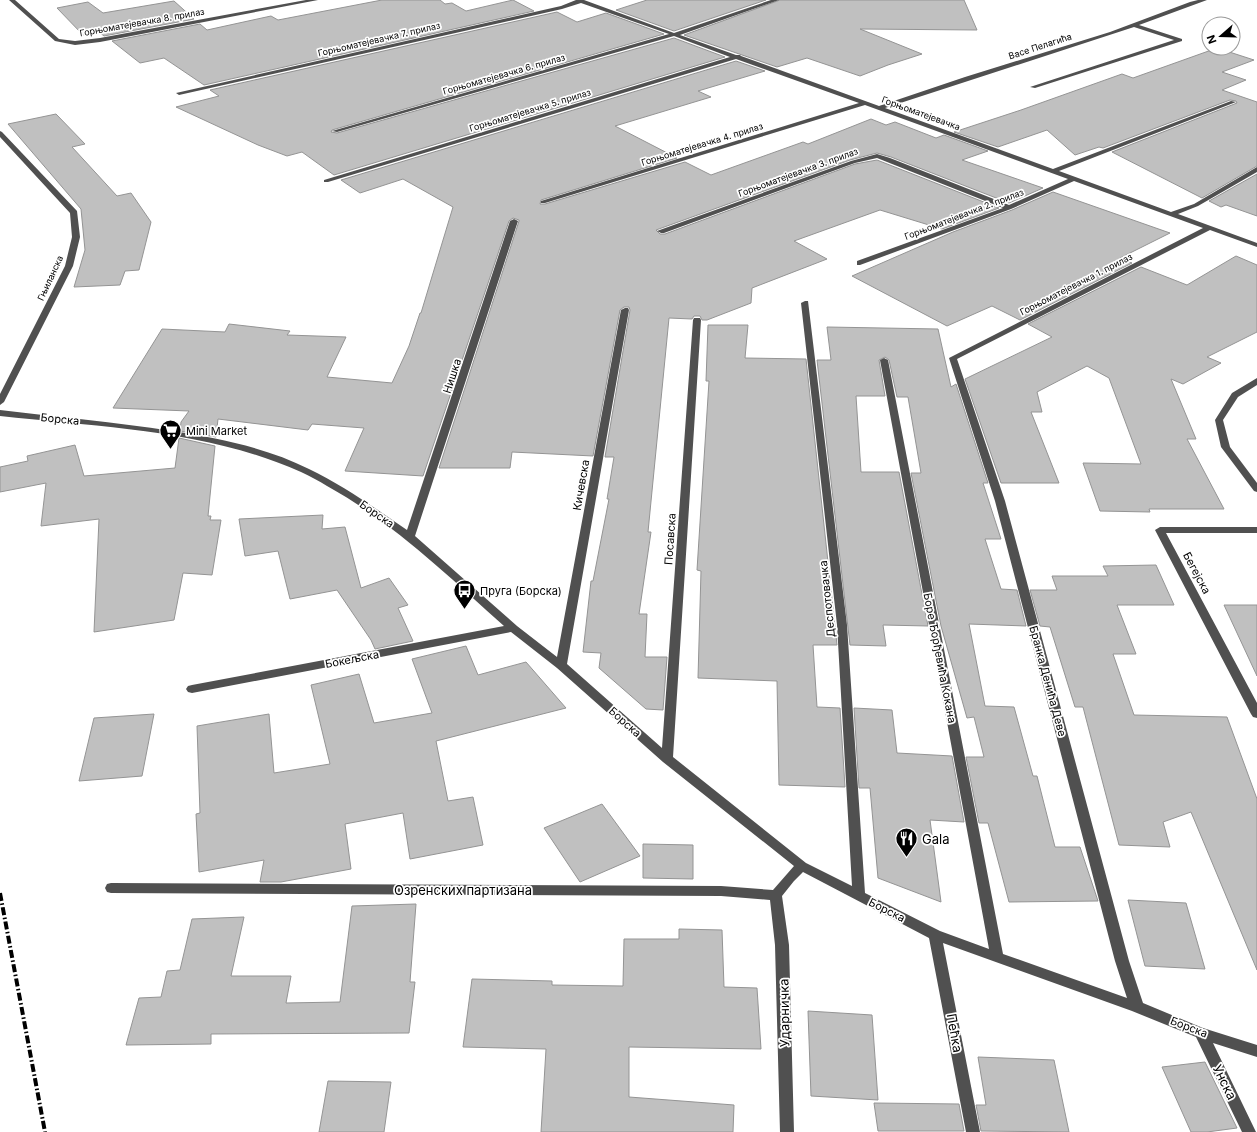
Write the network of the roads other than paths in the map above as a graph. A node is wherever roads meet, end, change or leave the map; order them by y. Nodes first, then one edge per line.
1 (12, 0) edge
2 (314, 0) edge
3 (580, 0) edge
4 (776, 0) edge
5 (1204, 0) edge
6 (1133, 25) junction
7 (677, 34) junction
8 (738, 56) junction
9 (1034, 88) dead end
10 (180, 93) dead end
11 (1233, 102) dead end
12 (866, 103) junction
13 (880, 108) junction
14 (335, 131) dead end
15 (0, 133) edge
16 (1257, 169) edge
17 (1053, 171) junction
18 (1073, 179) junction
19 (326, 181) dead end
20 (544, 202) dead end
21 (1009, 208) junction
22 (1171, 214) junction
23 (514, 221) dead end
24 (1208, 228) junction
25 (661, 231) dead end
26 (1257, 245) edge
27 (860, 263) dead end
28 (805, 303) dead end
29 (625, 310) dead end
30 (697, 320) dead end
31 (954, 358) joint
32 (884, 360) dead end
33 (1257, 381) edge
34 (0, 402) edge
35 (0, 413) edge
36 (1257, 489) edge
37 (1257, 530) edge
38 (410, 537) junction
39 (513, 628) junction
40 (561, 665) junction
41 (192, 689) dead end
42 (1257, 714) edge
43 (666, 759) junction
44 (802, 866) junction
45 (111, 888) dead end
46 (776, 895) junction
47 (859, 895) junction
48 (935, 935) junction
49 (997, 956) junction
50 (1136, 1006) junction
51 (1201, 1033) junction
52 (1257, 1051) edge
53 (787, 1132) edge
54 (973, 1132) edge
55 (1249, 1132) edge

1 - 2 street, Горњоматејевачка 8. прилаз
3 - 7 street, Горњоматејевачка
3 - 10 street, Горњоматејевачка 7. прилаз
4 - 7 street, Горњоматејевачка 6. прилаз
5 - 6 street, Васе Пелагића
6 - 9 street
6 - 13 street, Васе Пелагића
7 - 8 street, Горњоматејевачка
7 - 14 street, Горњоматејевачка 6. прилаз
8 - 12 street, Горњоматејевачка
8 - 19 street, Горњоматејевачка 5. прилаз
11 - 17 street
12 - 13 street, Горњоматејевачка
12 - 20 street, Горњоматејевачка 4. прилаз
13 - 17 street, Горњоматејевачка
15 - 34 street, Гњиланска
16 - 22 street
17 - 18 street, Горњоматејевачка
18 - 21 street, Горњоматејевачка 2. прилаз
18 - 22 street, Горњоматејевачка
21 - 25 street, Горњоматејевачка 3. прилаз
21 - 27 street, Горњоматејевачка 2. прилаз
22 - 24 street, Горњоматејевачка
23 - 38 street, Нишка
24 - 26 street, Горњоматејевачка
24 - 31 street, Горњоматејевачка 1. прилаз
28 - 47 street, Деспотовачка
29 - 40 street, Кичевска
30 - 43 street, Посавска
31 - 50 street, Бранка Денића Деве
32 - 49 street, Боре Ђорђевића Кокана
33 - 36 street
35 - 38 street, Борска
37 - 42 street, Бегејска
38 - 39 street, Борска
39 - 40 street, Борска
39 - 41 street, Бокељска
40 - 43 street, Борска
43 - 44 street, Борска
44 - 46 street
44 - 47 street, Борска
45 - 46 street, Озренских партизана
46 - 53 street, Ударничка
47 - 48 street, Борска
48 - 49 street, Борска
48 - 54 street, Пећка
49 - 50 street, Борска
50 - 51 street, Борска
51 - 52 street, Борска
51 - 55 street, Унска

